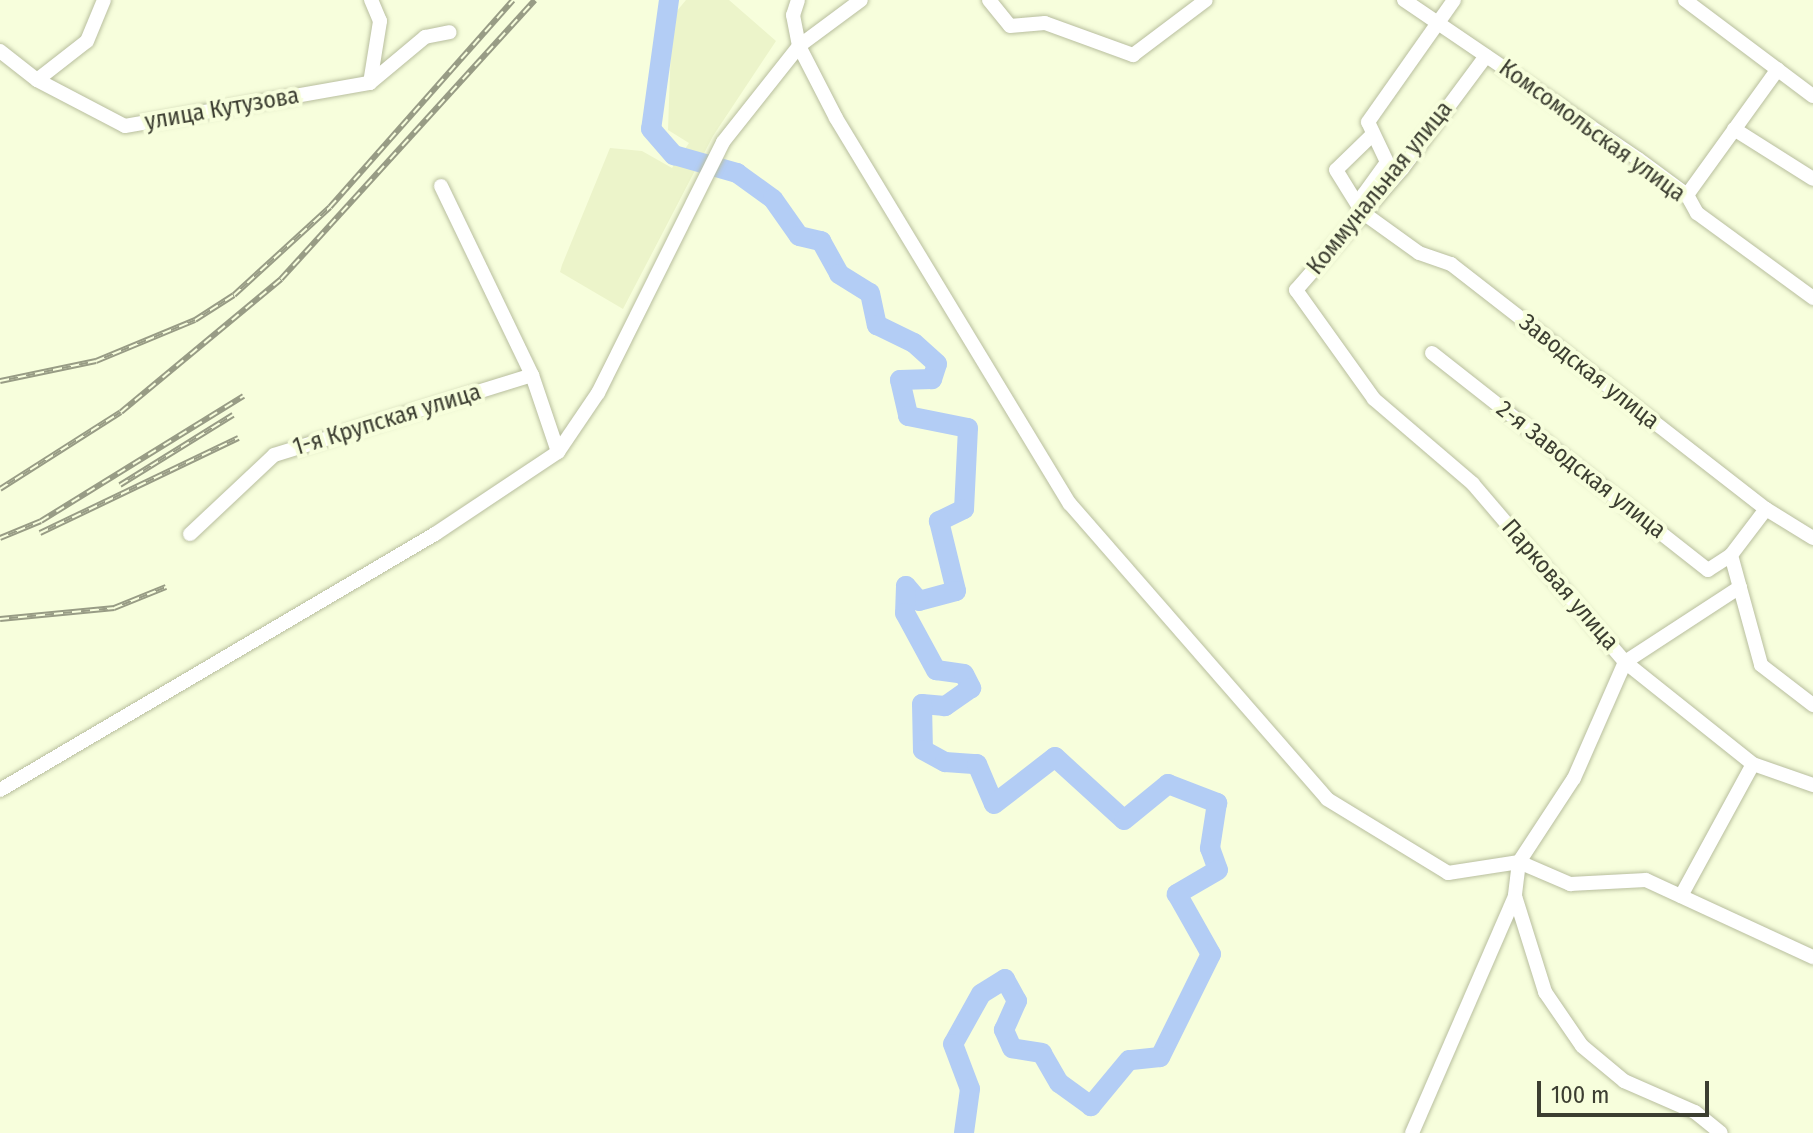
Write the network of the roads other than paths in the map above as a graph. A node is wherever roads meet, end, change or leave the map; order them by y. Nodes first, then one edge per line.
1 (104, 0) edge
2 (371, 0) edge
3 (798, 0) edge
4 (861, 0) edge
5 (989, 0) edge
6 (1206, 0) edge
7 (1404, 0) edge
8 (1454, 0) edge
9 (1685, 0) edge
10 (1437, 22) junction
11 (450, 32) dead end
12 (799, 46) junction
13 (0, 51) edge
14 (1486, 56) junction
15 (1778, 69) junction
16 (37, 80) junction
17 (370, 83) junction
18 (1813, 96) edge
19 (1734, 129) junction
20 (1370, 137) junction
21 (1813, 179) edge
22 (441, 186) dead end
23 (1687, 195) junction
24 (1362, 212) junction
25 (1813, 298) edge
26 (1432, 353) dead end
27 (532, 375) junction
28 (1374, 399) joint
29 (558, 452) junction
30 (1766, 509) junction
31 (190, 534) dead end
32 (1813, 538) edge
33 (1731, 555) junction
34 (1740, 587) junction
35 (1625, 662) junction
36 (1813, 705) edge
37 (1753, 764) junction
38 (1813, 785) edge
39 (0, 790) edge
40 (1519, 862) junction
41 (1515, 896) junction
42 (1681, 896) junction
43 (1813, 957) edge
44 (1412, 1133) edge
45 (1721, 1133) edge

1 - 16 street
2 - 17 street
3 - 12 street
4 - 12 street
5 - 6 street
7 - 10 street, Комсомольская улица
8 - 10 street
9 - 15 street
10 - 14 street, Комсомольская улица
10 - 20 street
11 - 17 street
12 - 29 street
12 - 40 street
13 - 16 street, улица Кутузова
14 - 23 street, Комсомольская улица
14 - 24 street, Коммунальная улица
15 - 18 street
15 - 19 street
16 - 17 street, улица Кутузова
19 - 21 street
19 - 23 street
20 - 24 street
20 - 24 street
22 - 27 street
23 - 25 street, Комсомольская улица
24 - 28 street, Коммунальная улица
24 - 30 street, Заводская улица
26 - 33 street, 2-я Заводская улица
27 - 29 street
27 - 31 street, 1-я Крупская улица
28 - 35 street, Парковая улица
29 - 39 street
30 - 32 street, Заводская улица
30 - 33 street
33 - 34 street
34 - 35 street
34 - 36 street
35 - 37 street
35 - 40 street, Парковая улица
37 - 38 street
37 - 42 street
40 - 41 street, Парковая улица
40 - 42 street
41 - 44 street
41 - 45 street, Парковая улица
42 - 43 street

